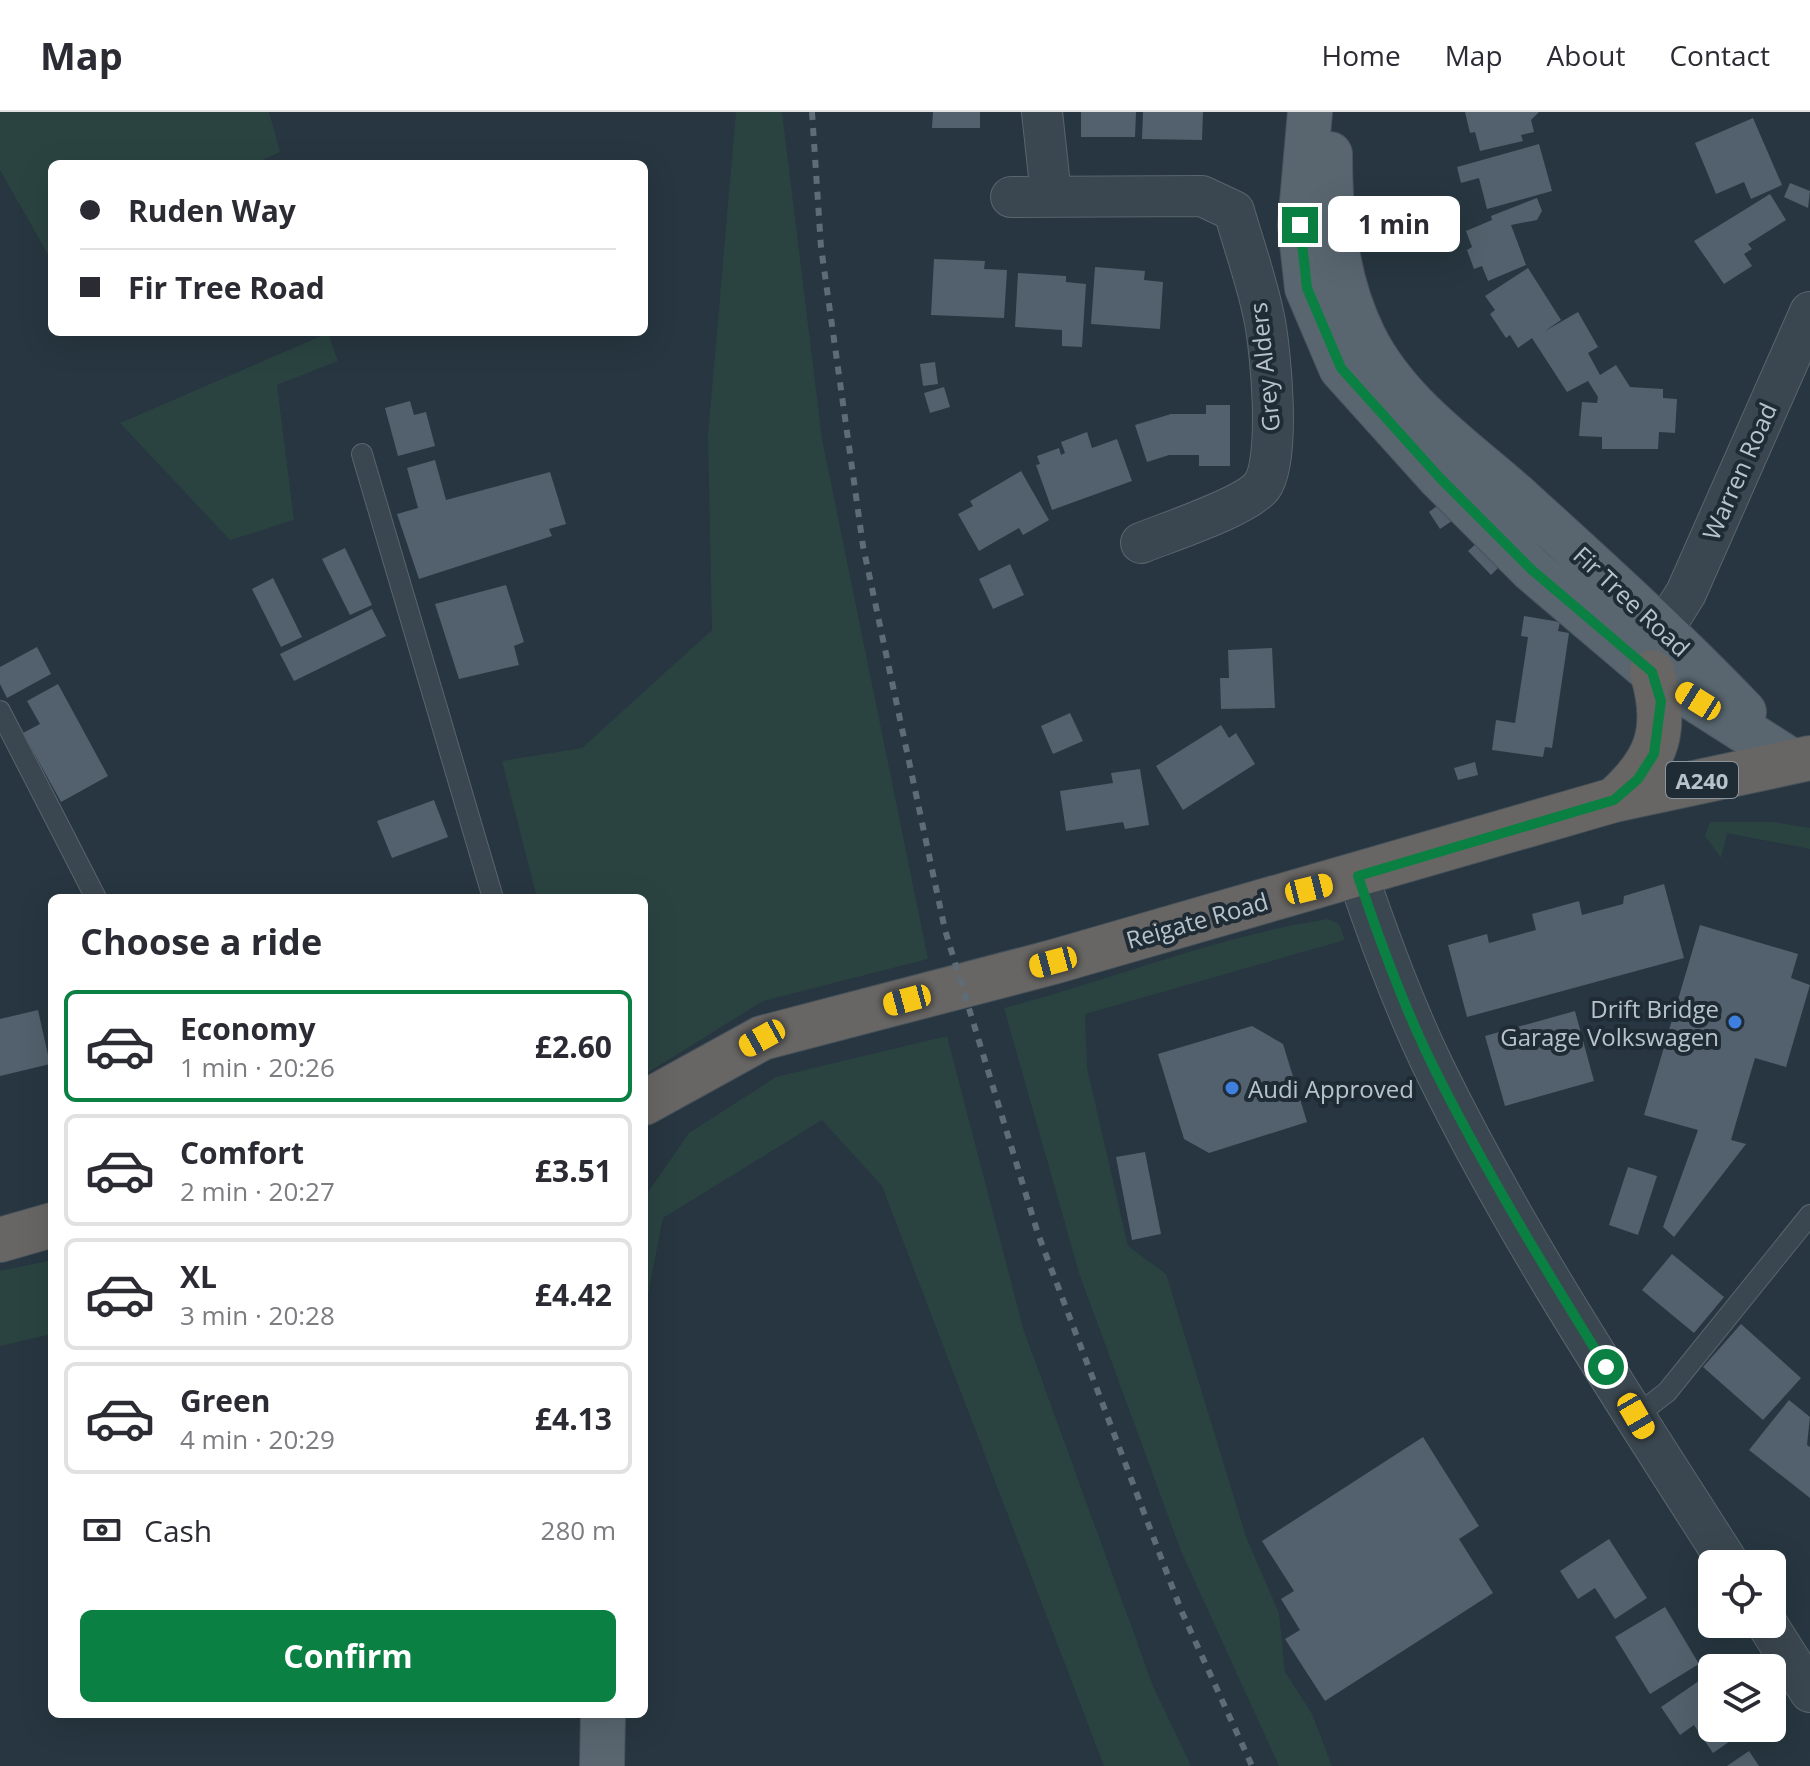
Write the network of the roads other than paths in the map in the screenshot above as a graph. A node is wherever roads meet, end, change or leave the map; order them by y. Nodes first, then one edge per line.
1 (1042, 112) edge
2 (1310, 112) edge
3 (1330, 112) edge
4 (1051, 195) junction
5 (1011, 197) dead end
6 (1810, 312) edge
7 (362, 454) dead end
8 (1141, 543) dead end
9 (1664, 628) junction
10 (1652, 672) junction
11 (0, 711) edge
12 (1800, 759) edge
13 (1614, 800) junction
14 (1358, 876) junction
15 (94, 894) edge
16 (492, 894) edge
17 (648, 1101) edge
18 (1810, 1215) edge
19 (48, 1226) edge
20 (0, 1240) edge
21 (1636, 1416) junction
22 (1720, 1550) edge
23 (1776, 1638) edge
24 (1810, 1692) edge
25 (603, 1718) edge
26 (602, 1766) edge

1 - 4 street
2 - 10 main road, Fir Tree Road
3 - 9 main road, Fir Tree Road
4 - 5 street
4 - 8 street, Grey Alders
6 - 9 street, Warren Road
7 - 16 lane
9 - 12 main road, Fir Tree Road
10 - 12 main road, Fir Tree Road
10 - 13 highway
11 - 15 lane
12 - 13 highway, Reigate Road / A240
13 - 14 highway, Reigate Road / A240
14 - 17 highway, Reigate Road / A240
14 - 21 street
18 - 21 lane
19 - 20 highway
21 - 22 street
23 - 24 street
25 - 26 main road

